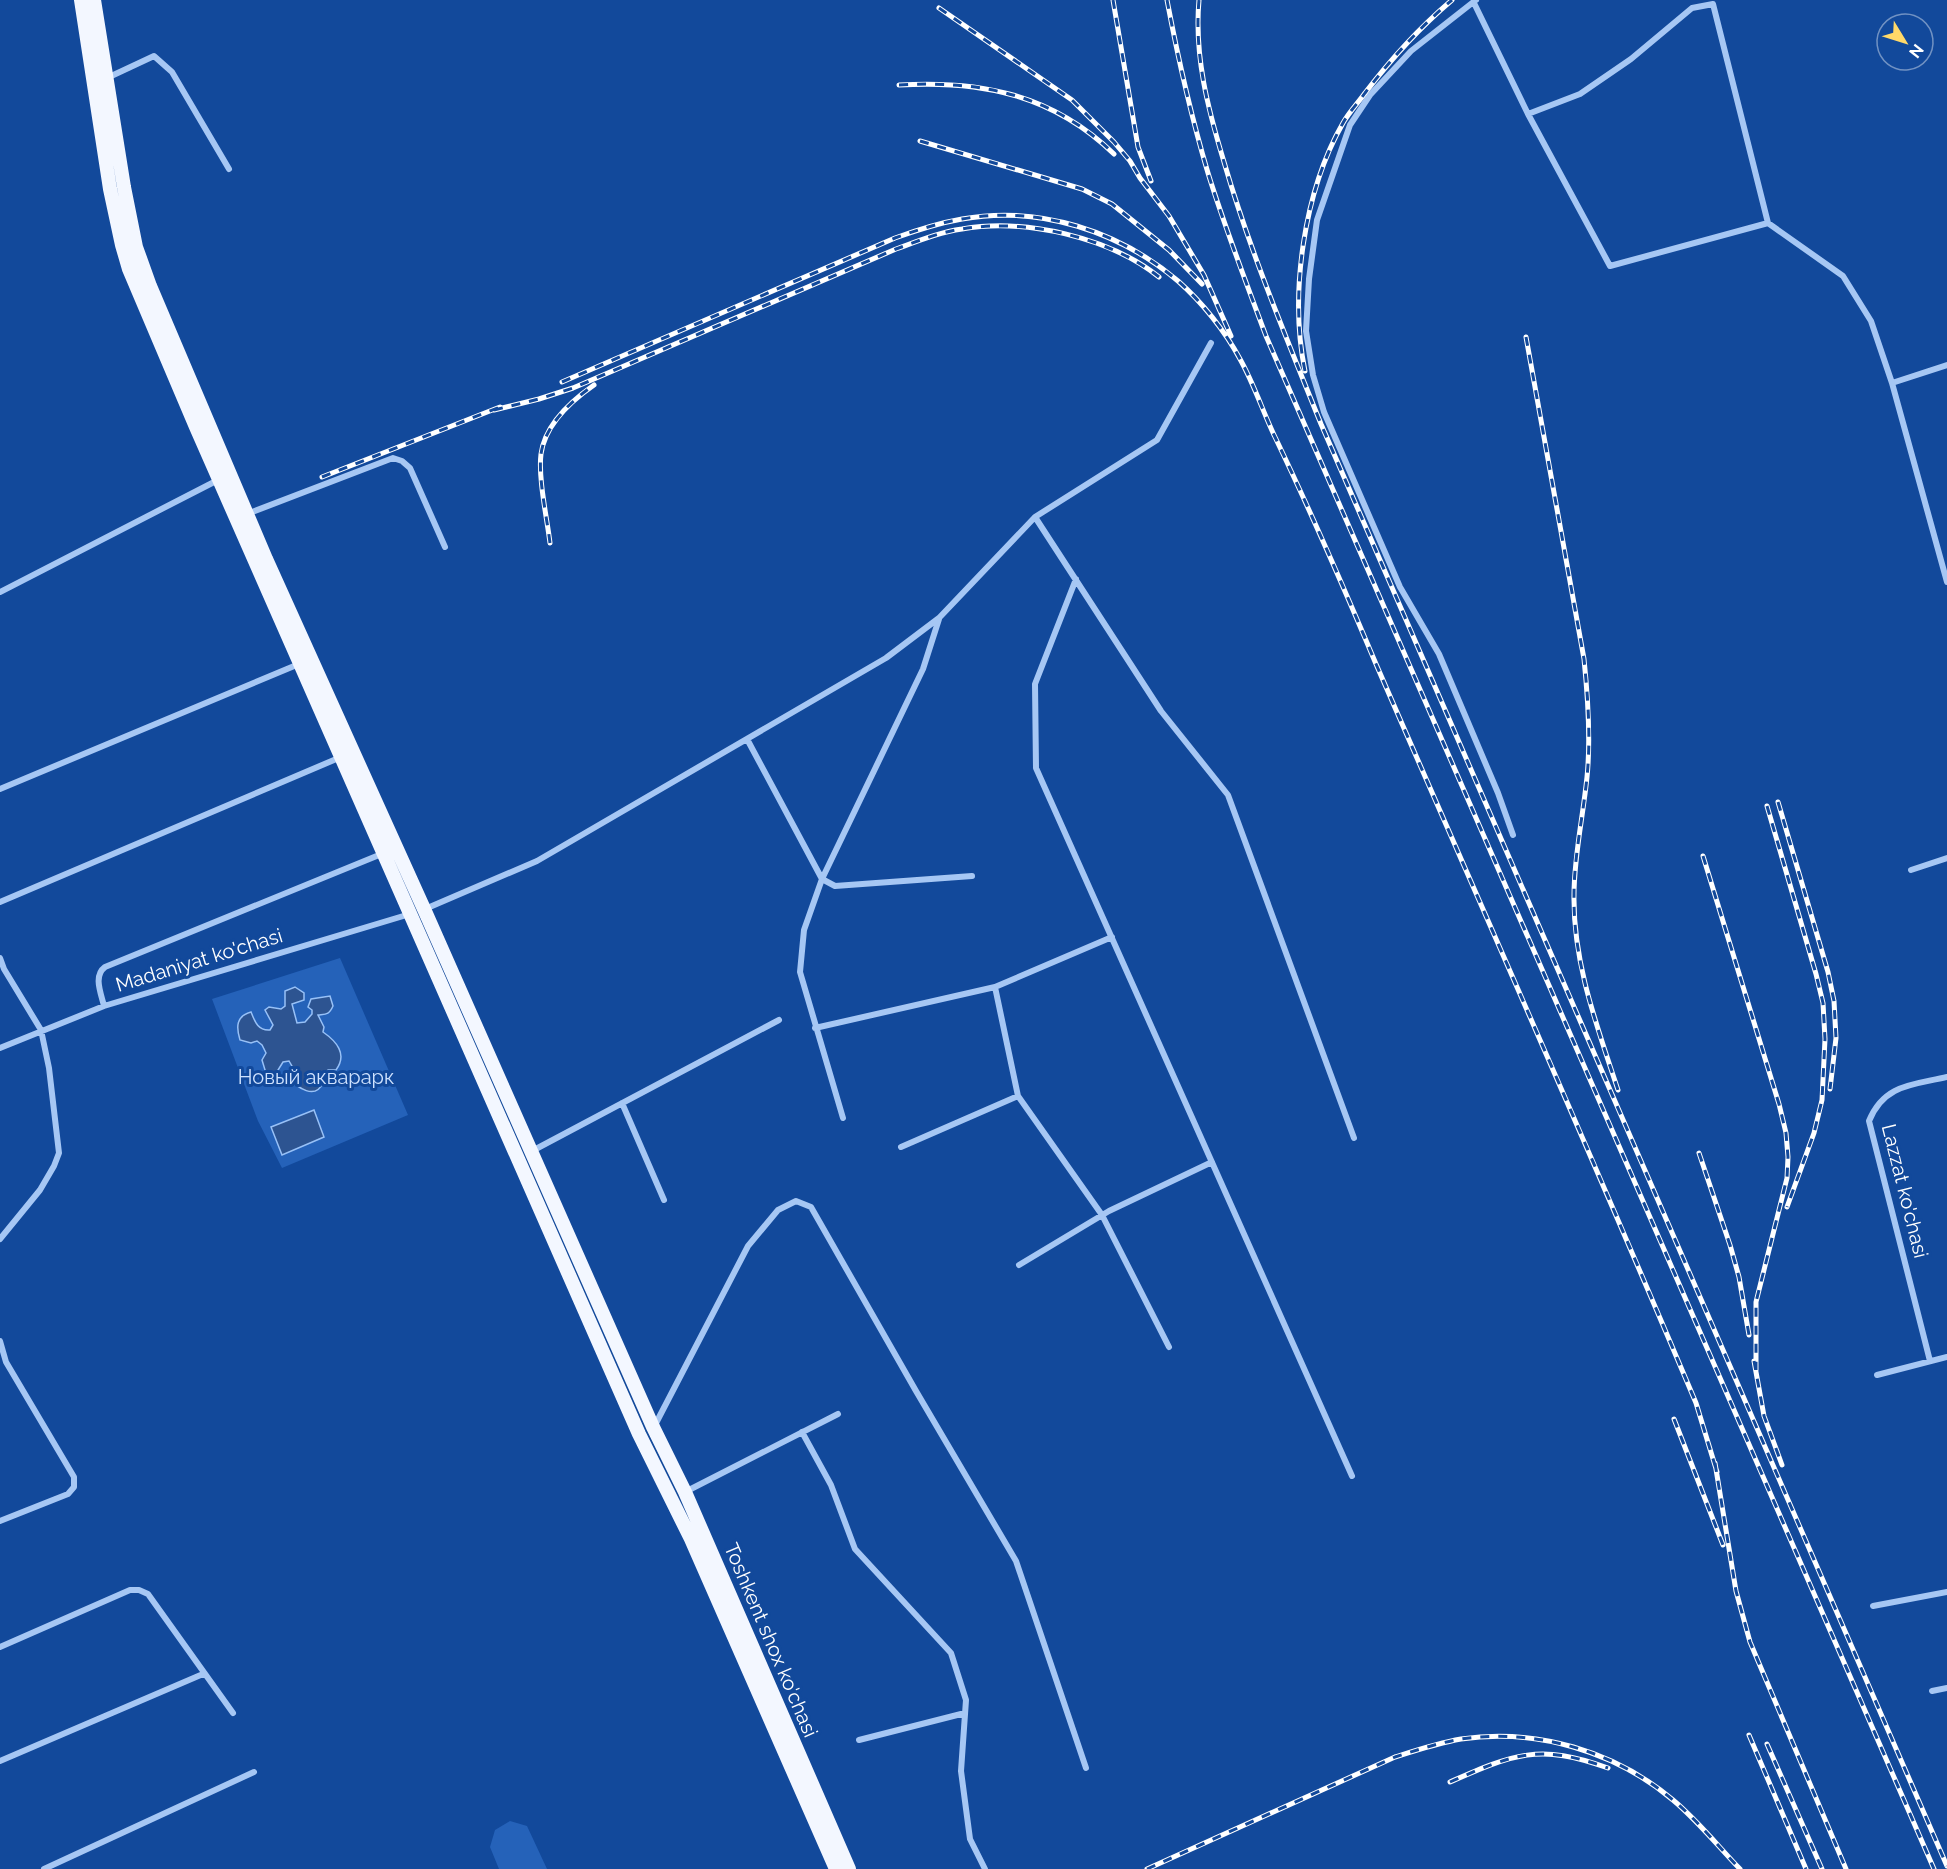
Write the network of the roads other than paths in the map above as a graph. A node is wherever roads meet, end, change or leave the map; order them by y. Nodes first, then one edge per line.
1 (81, 0) edge
2 (94, 0) edge
3 (1475, 2) edge
4 (101, 73) junction
5 (1528, 114) junction
6 (229, 169) dead end
7 (1768, 224) junction
8 (1211, 343) dead end
9 (1947, 365) edge
10 (1892, 383) junction
11 (219, 480) junction
12 (247, 514) junction
13 (1035, 517) junction
14 (445, 547) dead end
15 (1076, 579) junction
16 (1947, 582) edge
17 (0, 592) edge
18 (939, 618) junction
19 (300, 664) junction
20 (747, 739) junction
21 (341, 757) junction
22 (0, 789) edge
23 (1513, 835) dead end
24 (384, 853) junction
25 (1947, 858) edge
26 (1911, 870) dead end
27 (972, 876) dead end
28 (822, 879) junction
29 (0, 902) edge
30 (418, 911) junction
31 (1112, 937) junction
32 (0, 958) edge
33 (995, 987) junction
34 (104, 1006) junction
35 (780, 1020) dead end
36 (815, 1028) junction
37 (41, 1030) junction
38 (0, 1048) edge
39 (1947, 1077) edge
40 (1018, 1096) junction
41 (622, 1103) junction
42 (843, 1118) dead end
43 (1354, 1138) dead end
44 (901, 1147) dead end
45 (532, 1151) junction
46 (1212, 1162) junction
47 (664, 1200) dead end
48 (1102, 1215) junction
49 (0, 1239) edge
50 (1019, 1265) dead end
51 (0, 1341) edge
52 (1168, 1347) dead end
53 (1947, 1357) edge
54 (1930, 1361) junction
55 (1877, 1375) dead end
56 (838, 1414) dead end
57 (653, 1427) junction
58 (802, 1432) junction
59 (1352, 1476) dead end
60 (685, 1492) junction
61 (0, 1521) edge
62 (1947, 1592) edge
63 (1873, 1606) dead end
64 (0, 1647) edge
65 (203, 1674) junction
66 (1947, 1689) edge
67 (1932, 1691) dead end
68 (232, 1713) dead end
69 (965, 1713) junction
70 (859, 1740) dead end
71 (0, 1761) edge
72 (1086, 1768) dead end
73 (254, 1772) dead end
74 (44, 1869) edge
75 (836, 1869) edge
76 (849, 1869) edge
77 (985, 1869) edge

1 - 4 main road
2 - 4 main road
3 - 5 street
3 - 23 street
4 - 6 street
4 - 11 main road
4 - 12 main road
5 - 7 street
5 - 7 street
7 - 10 street
8 - 13 street, Madaniyat ko'chasi
9 - 10 street
10 - 16 street
11 - 17 street
11 - 19 main road
12 - 14 street
12 - 30 main road
13 - 15 street
13 - 18 street, Madaniyat ko'chasi
15 - 31 street
15 - 43 street
18 - 20 street, Madaniyat ko'chasi
18 - 28 street
19 - 21 main road
19 - 22 street
20 - 28 street
20 - 30 street, Madaniyat ko'chasi
21 - 24 main road
21 - 29 street
24 - 30 main road
24 - 34 street
25 - 26 street
27 - 28 street
28 - 36 street
30 - 34 street, Madaniyat ko'chasi
30 - 45 main road, Toshkent shox ko'chasi
30 - 75 main road, Toshkent shox ko'chasi
31 - 33 street
31 - 46 street
32 - 37 street
33 - 36 street
33 - 40 street
34 - 37 street, Madaniyat ko'chasi
35 - 41 street
36 - 42 street
37 - 38 street, Madaniyat ko'chasi
37 - 49 street
39 - 54 street, Lazzat ko'chasi
40 - 44 street
40 - 48 street
41 - 45 street
41 - 47 street
45 - 57 main road, Toshkent shox ko'chasi
46 - 48 street
46 - 59 street
48 - 50 street
48 - 52 street
51 - 61 street
53 - 54 street
54 - 55 street
56 - 58 street
57 - 60 main road, Toshkent shox ko'chasi
57 - 72 street
58 - 60 street
58 - 69 street
60 - 76 main road, Toshkent shox ko'chasi
62 - 63 street
64 - 65 street
65 - 68 street
65 - 71 street
66 - 67 street
69 - 70 street
69 - 77 street
73 - 74 street

